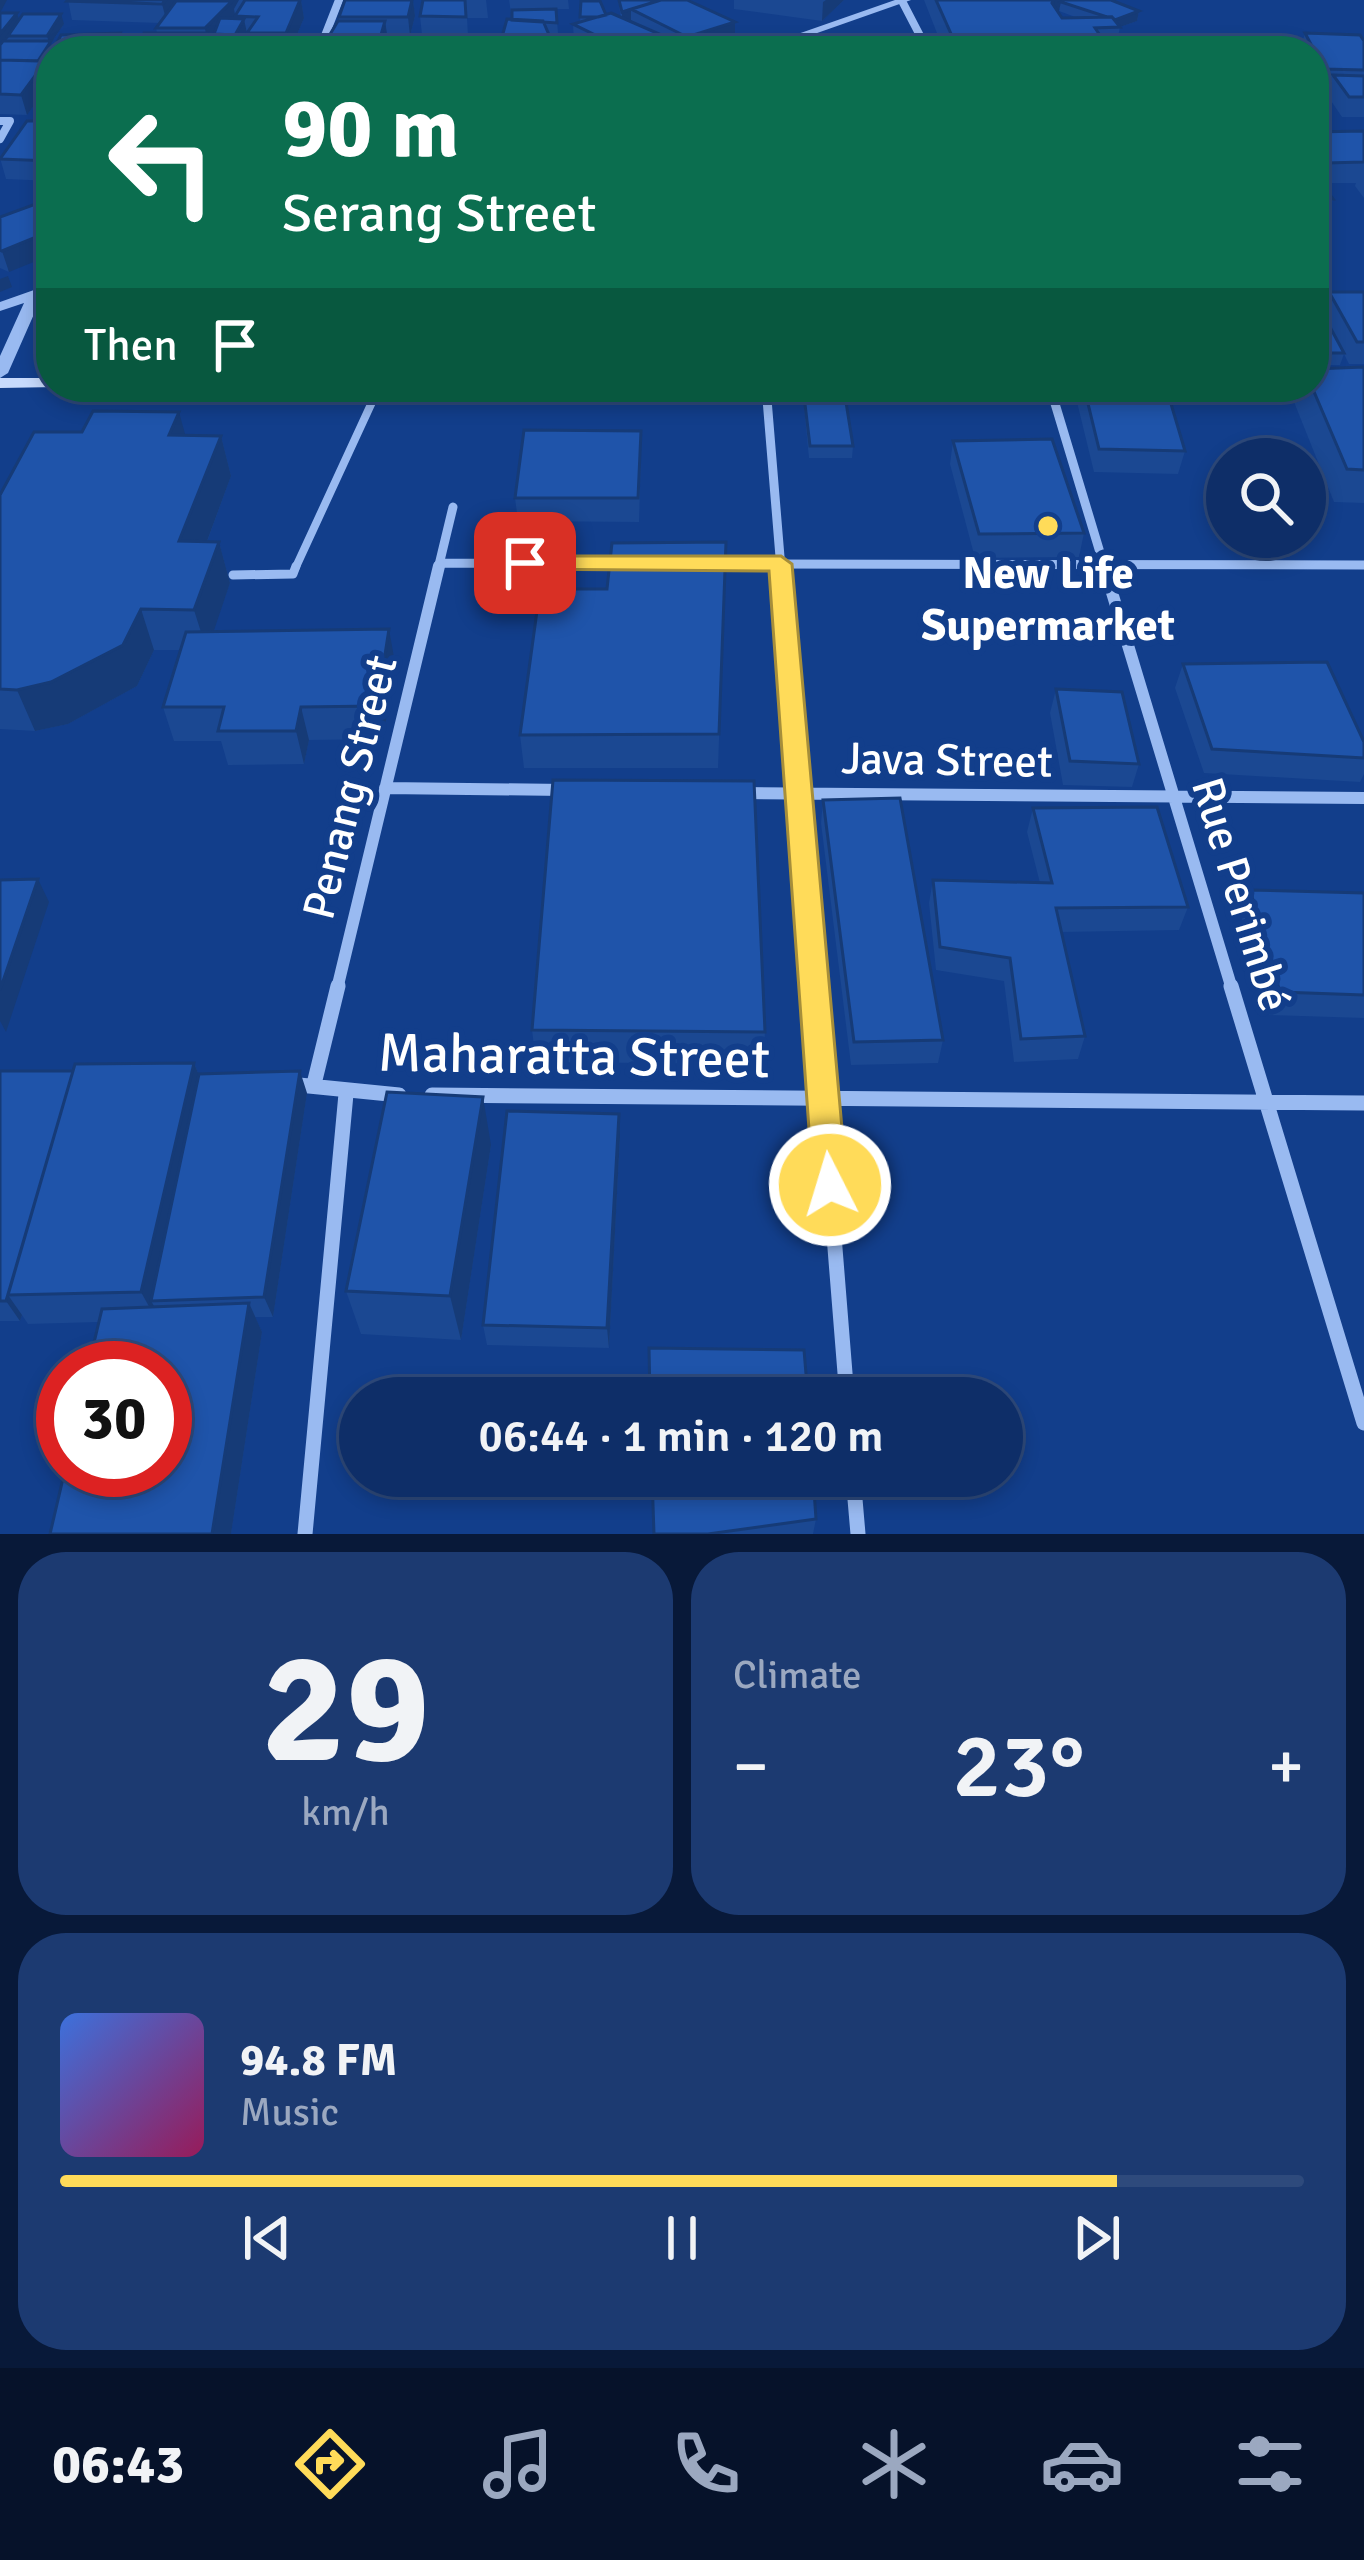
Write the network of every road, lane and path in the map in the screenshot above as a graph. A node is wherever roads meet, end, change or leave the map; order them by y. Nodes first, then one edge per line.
1 (339, 0) edge
2 (904, 1) edge
3 (325, 36) edge
4 (803, 36) edge
5 (921, 36) edge
6 (5, 121) edge
7 (0, 139) edge
8 (36, 293) edge
9 (36, 305) edge
10 (0, 307) edge
11 (0, 373) edge
12 (0, 382) edge
13 (36, 383) edge
14 (1329, 389) edge
15 (1364, 389) edge
16 (372, 402) edge
17 (767, 402) edge
18 (1056, 402) edge
19 (453, 507) dead end
20 (440, 563) junction
21 (644, 563) edge
22 (1104, 563) junction
23 (690, 564) edge
24 (781, 564) junction
25 (1364, 565) edge
26 (233, 575) dead end
27 (385, 788) junction
28 (571, 790) edge
29 (733, 793) edge
30 (802, 794) junction
31 (1175, 798) junction
32 (1364, 798) edge
33 (269, 1084) edge
34 (314, 1084) junction
35 (346, 1094) junction
36 (823, 1100) junction
37 (1364, 1102) edge
38 (1268, 1104) junction
39 (845, 1377) edge
40 (1364, 1423) edge
41 (855, 1497) edge
42 (305, 1534) edge
43 (858, 1534) edge

1 - 3 street
2 - 4 street
2 - 5 street
6 - 7 street
8 - 10 street
9 - 11 street
12 - 13 main road
14 - 15 main road
16 - 26 lane
17 - 24 street
18 - 22 street, Rue Perimbé
19 - 20 street, Penang Street
20 - 21 street
20 - 27 street, Penang Street
22 - 24 street
22 - 25 street
22 - 31 street, Rue Perimbé
23 - 24 street
24 - 30 street
27 - 28 street
27 - 34 street, Penang Street
29 - 30 street, Java Street
30 - 31 street, Java Street
30 - 36 street
31 - 32 street, Java Street
31 - 38 street, Rue Perimbé
33 - 34 street, Maharatta Street
34 - 35 street, Maharatta Street
35 - 36 street, Maharatta Street
35 - 42 street
36 - 38 street, Maharatta Street
36 - 39 street
37 - 38 street, Maharatta Street
38 - 40 street, Rue Perimbé
41 - 43 street

